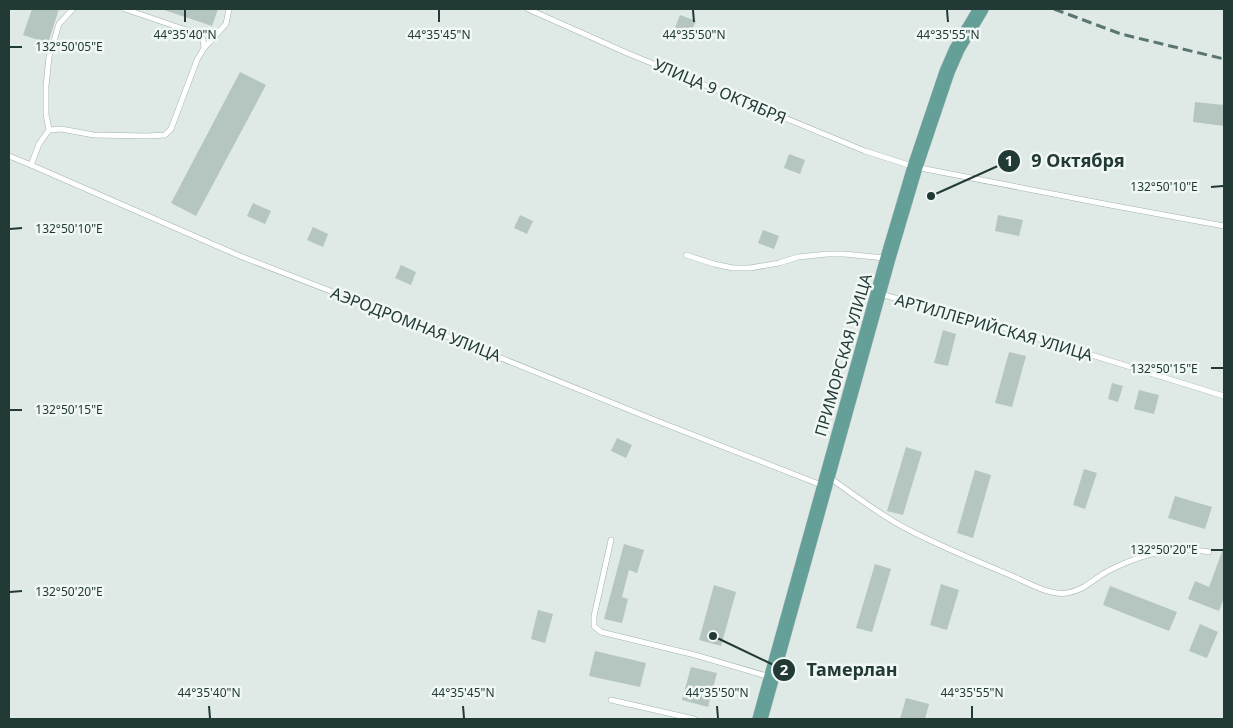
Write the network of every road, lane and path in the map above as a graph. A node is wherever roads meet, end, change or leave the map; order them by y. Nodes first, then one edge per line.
1 (73, 9) edge
2 (125, 9) edge
3 (229, 9) edge
4 (528, 9) edge
5 (981, 9) edge
6 (204, 48) junction
7 (49, 130) junction
8 (9, 156) edge
9 (31, 164) junction
10 (915, 167) junction
11 (1224, 226) edge
12 (686, 255) dead end
13 (888, 258) junction
14 (879, 294) junction
15 (1224, 396) edge
16 (826, 481) junction
17 (611, 540) dead end
18 (1210, 552) dead end
19 (771, 677) junction
20 (612, 700) dead end
21 (694, 719) edge
22 (760, 719) edge

1 - 7 lane
2 - 6 lane
3 - 6 lane
4 - 10 lane, УЛИЦА 9 ОКТЯБРЯ
5 - 10 main road, ПРИМОРСКАЯ УЛИЦА
6 - 7 lane
7 - 9 lane
8 - 9 lane, АЭРОДРОМНАЯ УЛИЦА
9 - 16 lane, АЭРОДРОМНАЯ УЛИЦА
10 - 11 lane, УЛИЦА 9 ОКТЯБРЯ
10 - 13 main road, ПРИМОРСКАЯ УЛИЦА
12 - 13 lane
13 - 14 main road, ПРИМОРСКАЯ УЛИЦА
14 - 15 lane, АРТИЛЛЕРИЙСКАЯ УЛИЦА
14 - 16 main road, ПРИМОРСКАЯ УЛИЦА
16 - 18 lane, АЭРОДРОМНАЯ УЛИЦА
16 - 19 main road, ПРИМОРСКАЯ УЛИЦА
17 - 19 lane
19 - 22 main road, ПРИМОРСКАЯ УЛИЦА
20 - 21 lane

